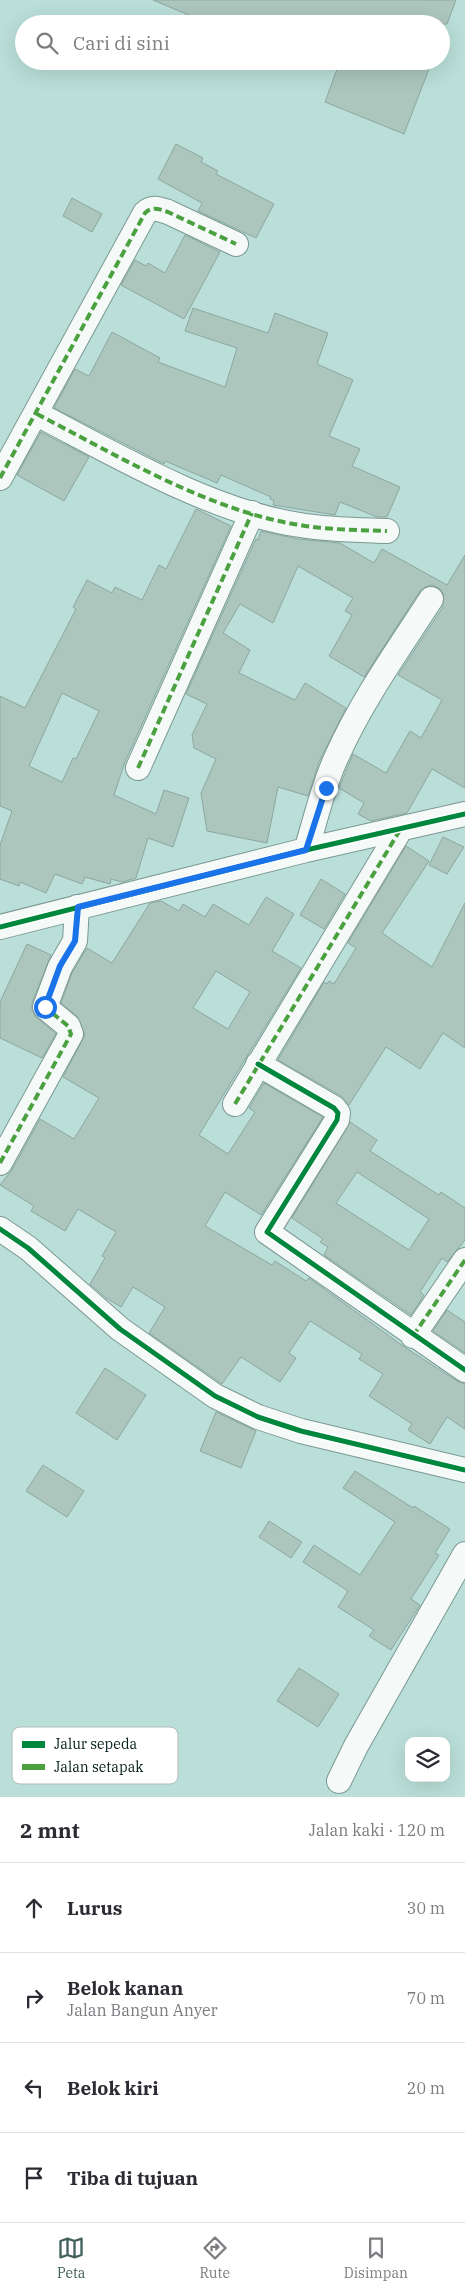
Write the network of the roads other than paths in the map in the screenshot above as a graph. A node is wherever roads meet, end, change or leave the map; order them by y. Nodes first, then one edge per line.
1 (236, 244) dead end
2 (37, 414) junction
3 (0, 478) edge
4 (252, 513) junction
5 (387, 531) dead end
6 (431, 599) dead end
7 (138, 768) dead end
8 (465, 814) edge
9 (400, 830) junction
10 (306, 850) junction
11 (78, 907) junction
12 (0, 927) edge
13 (258, 1064) junction
14 (235, 1104) dead end
15 (0, 1163) edge
16 (0, 1229) edge
17 (465, 1260) edge
18 (413, 1336) junction
19 (465, 1370) edge
20 (465, 1470) edge
21 (465, 1554) edge
22 (339, 1781) dead end

1 - 2 street
2 - 3 street
2 - 4 street
4 - 5 street
4 - 7 street
6 - 10 street
8 - 9 street
9 - 10 street
9 - 13 street
10 - 11 street
11 - 12 street
11 - 15 street
13 - 14 street
13 - 18 street
16 - 20 street
17 - 18 street
18 - 19 street
21 - 22 street

